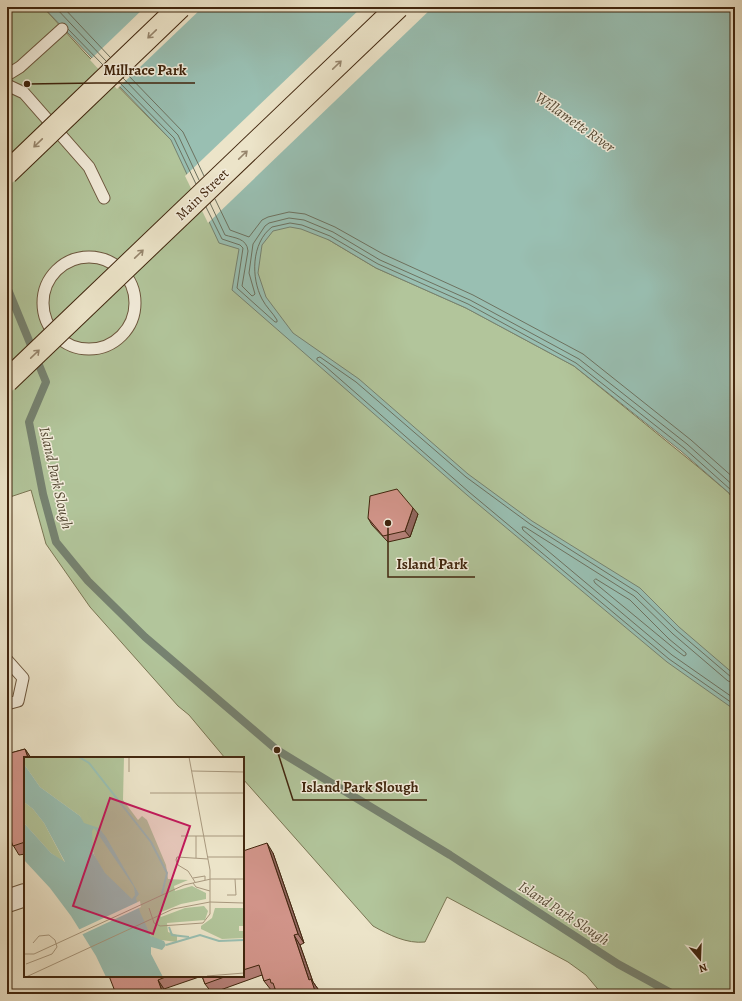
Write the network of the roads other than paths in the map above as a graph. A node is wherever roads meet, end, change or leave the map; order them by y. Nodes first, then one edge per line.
1 (180, 7) edge
2 (398, 7) edge
3 (62, 29) dead end
4 (7, 75) edge
5 (7, 85) edge
6 (7, 173) edge
7 (104, 198) dead end
8 (51, 276) joint
9 (7, 381) edge
10 (7, 660) edge
11 (7, 704) edge
12 (24, 895) edge
13 (7, 901) edge

1 -> 6 main road, bridge
9 -> 2 main road, Main Street, bridge
3 - 4 lane
5 - 7 lane
8 - 8 lane
10 - 11 lane
12 - 13 street

